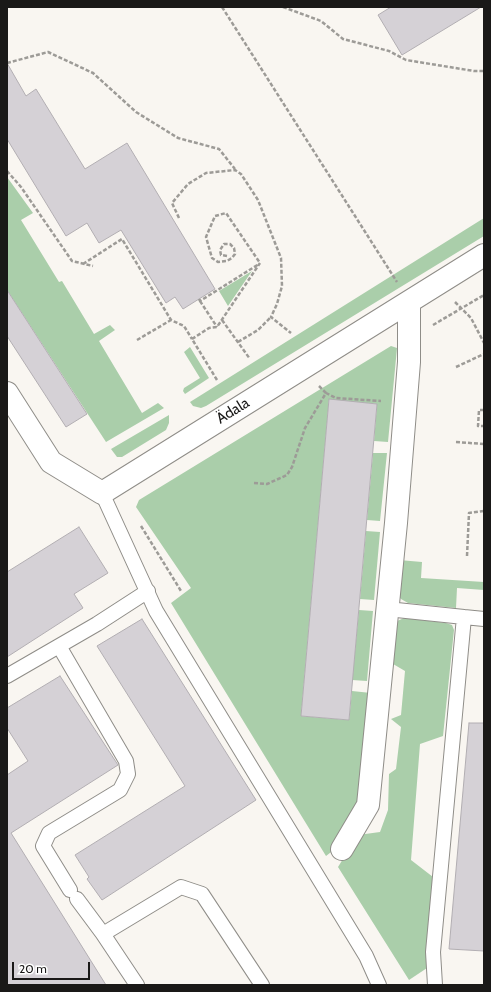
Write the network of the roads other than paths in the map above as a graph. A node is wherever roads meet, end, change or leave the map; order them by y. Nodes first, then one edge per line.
1 (484, 255) edge
2 (409, 302) junction
3 (7, 393) edge
4 (102, 493) junction
5 (148, 591) junction
6 (387, 609) junction
7 (464, 617) junction
8 (484, 619) edge
9 (59, 646) junction
10 (7, 676) edge
11 (342, 849) dead end
12 (104, 934) junction
13 (137, 985) edge
14 (262, 985) edge
15 (379, 985) edge
16 (435, 985) edge

1 - 2 street, Ädala
2 - 4 street, Ädala
2 - 6 street
3 - 4 street
4 - 5 lane
5 - 9 lane
5 - 15 lane
6 - 7 lane
6 - 11 street
7 - 8 lane
7 - 16 lane
9 - 10 lane
9 - 12 lane
12 - 13 lane
12 - 14 lane

